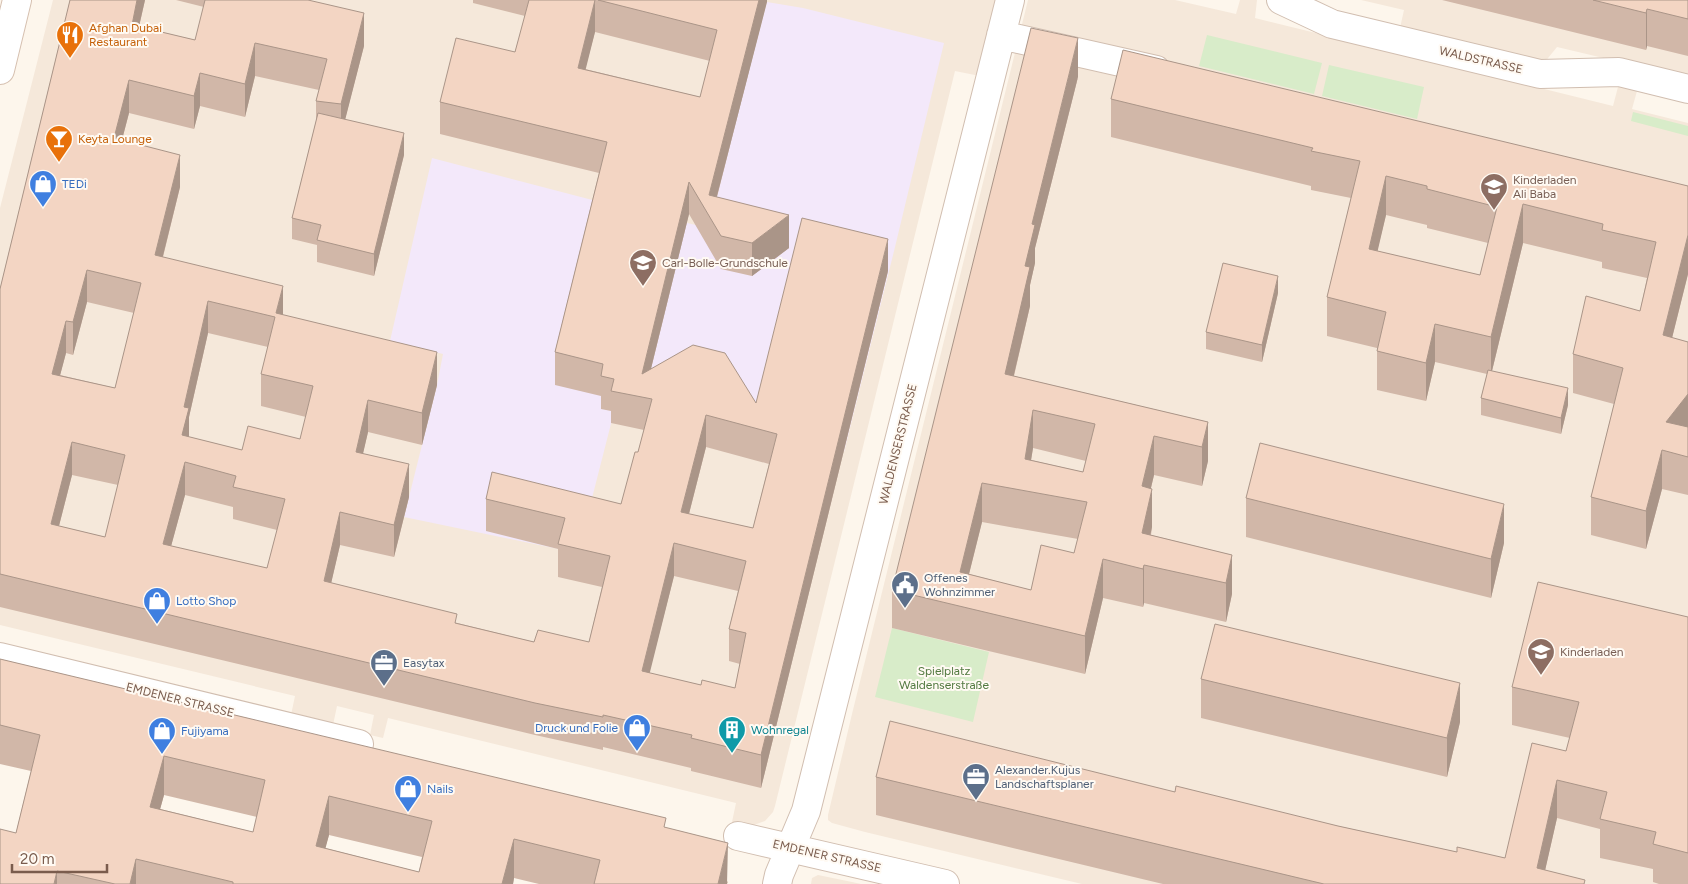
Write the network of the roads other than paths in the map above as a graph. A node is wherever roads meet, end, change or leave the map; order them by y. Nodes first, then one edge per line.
1 (1010, 0) edge
2 (1281, 0) edge
3 (10, 8) edge
4 (1001, 35) junction
5 (0, 70) edge
6 (1181, 76) edge
7 (1688, 89) edge
8 (0, 657) edge
9 (359, 744) edge
10 (738, 836) dead end
11 (791, 847) junction
12 (777, 884) edge
13 (945, 884) edge

1 - 4 street, WALDENSERSTRASSE
2 - 7 street, WALDSTRASSE
3 - 5 street
4 - 6 street
4 - 11 street, WALDENSERSTRASSE
8 - 9 street, EMDENER STRASSE
10 - 11 street, EMDENER STRASSE
11 - 12 street, WALDENSERSTRASSE
11 - 13 street, EMDENER STRASSE

